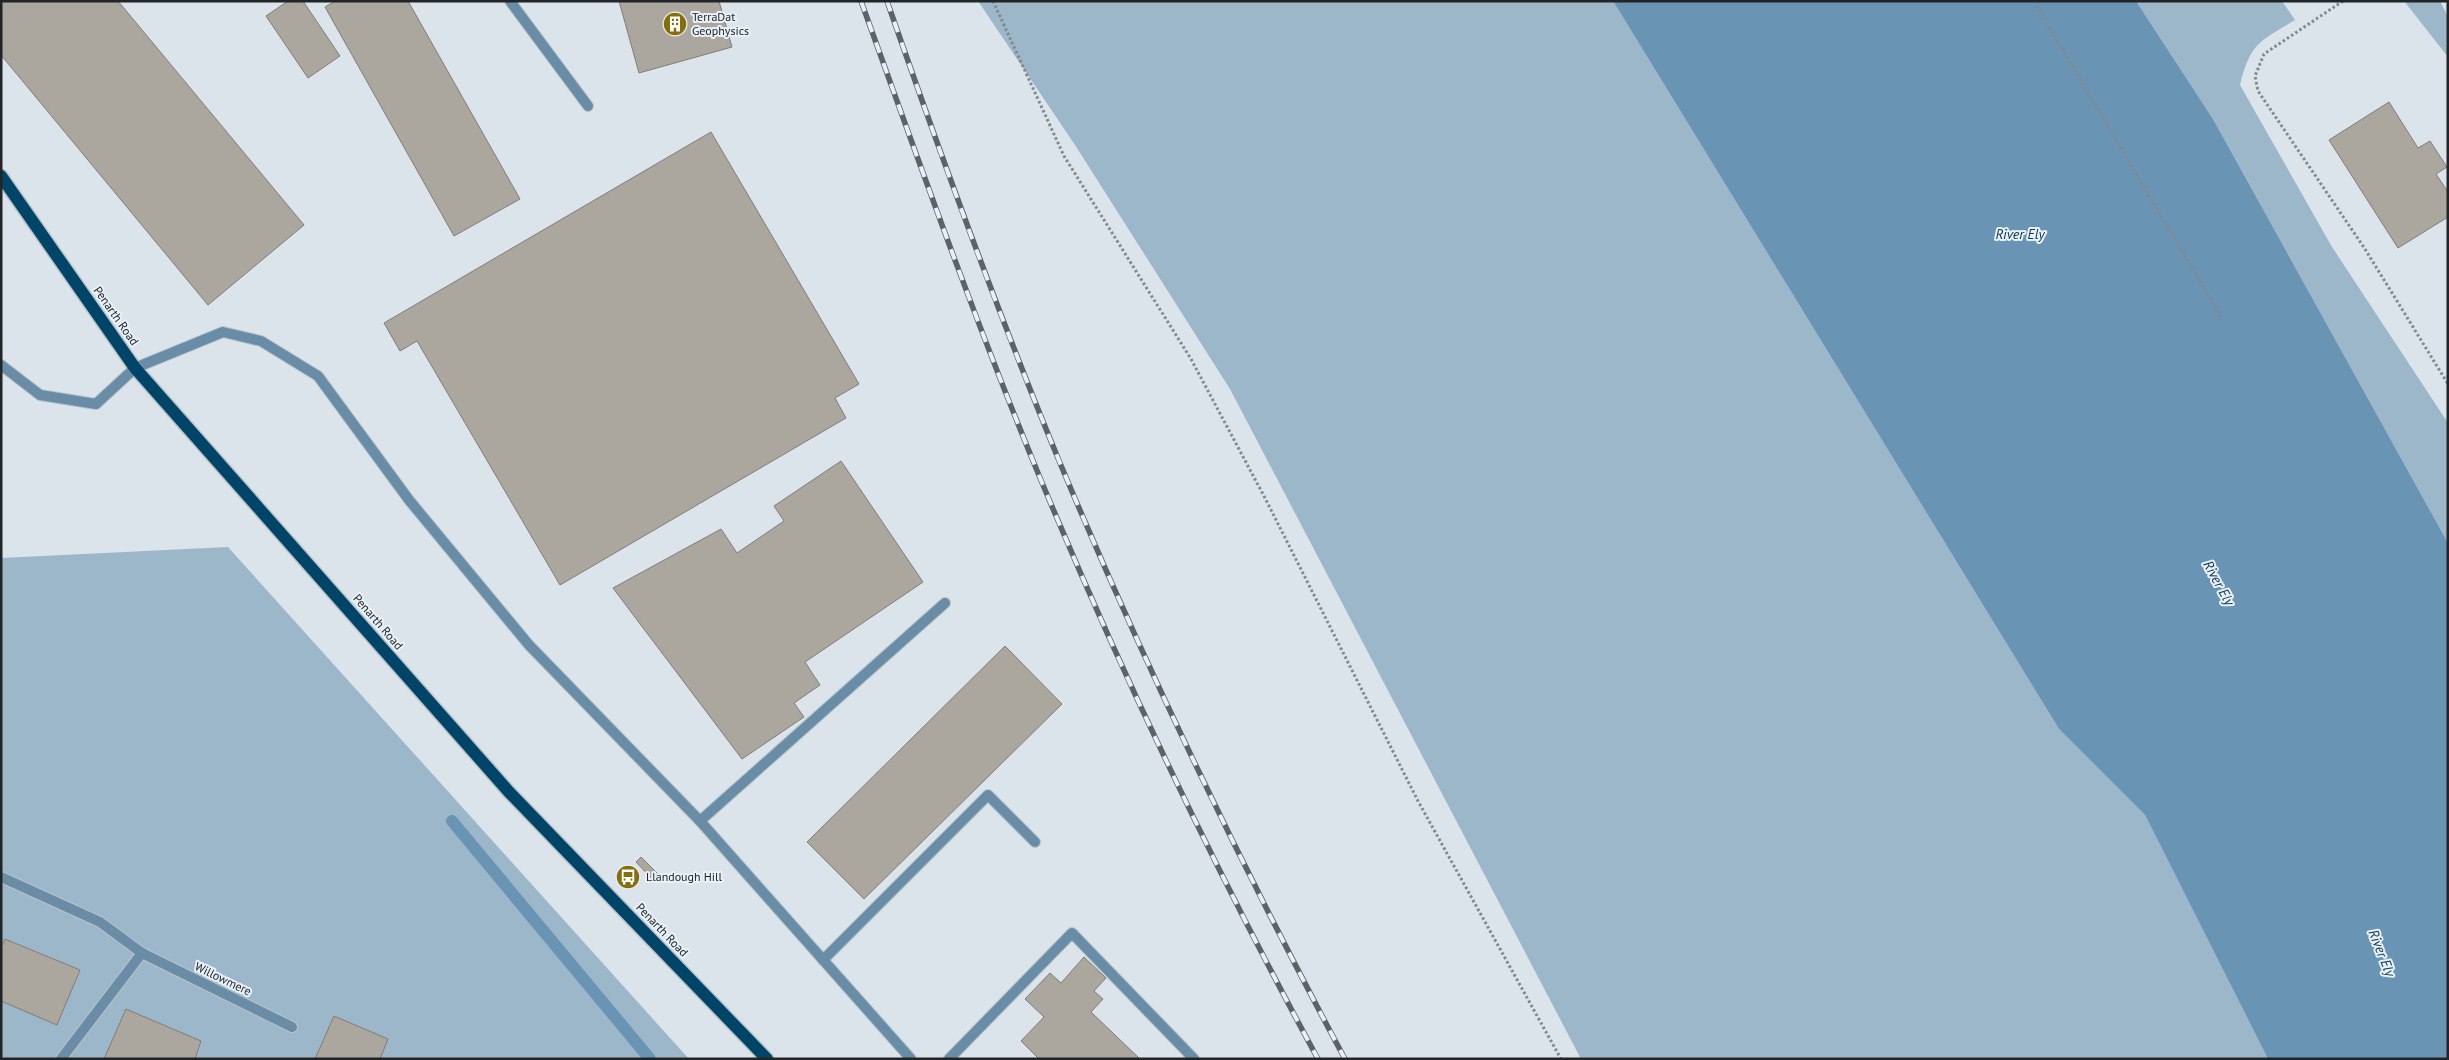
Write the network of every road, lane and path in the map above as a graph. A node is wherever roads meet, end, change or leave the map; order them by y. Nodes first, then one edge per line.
1 (510, 1) edge
2 (993, 1) edge
3 (2034, 1) edge
4 (2343, 1) edge
5 (588, 106) dead end
6 (1, 176) edge
7 (2221, 317) dead end
8 (1, 365) edge
9 (135, 368) junction
10 (2448, 384) edge
11 (946, 603) dead end
12 (700, 821) junction
13 (1035, 842) dead end
14 (1, 877) edge
15 (142, 953) junction
16 (823, 960) junction
17 (292, 1027) dead end
18 (61, 1059) edge
19 (766, 1059) edge
20 (911, 1059) edge
21 (949, 1059) edge
22 (1194, 1059) edge
23 (1561, 1059) edge

1 - 5 street
2 - 23 path
3 - 7 path
4 - 10 path
6 - 9 main road, Penarth Road
8 - 9 street
9 - 12 street
9 - 19 main road, Penarth Road
11 - 12 street
12 - 16 street
13 - 16 street
14 - 15 street, Willowmere
15 - 17 street, Willowmere
15 - 18 street
16 - 20 street
21 - 22 street

